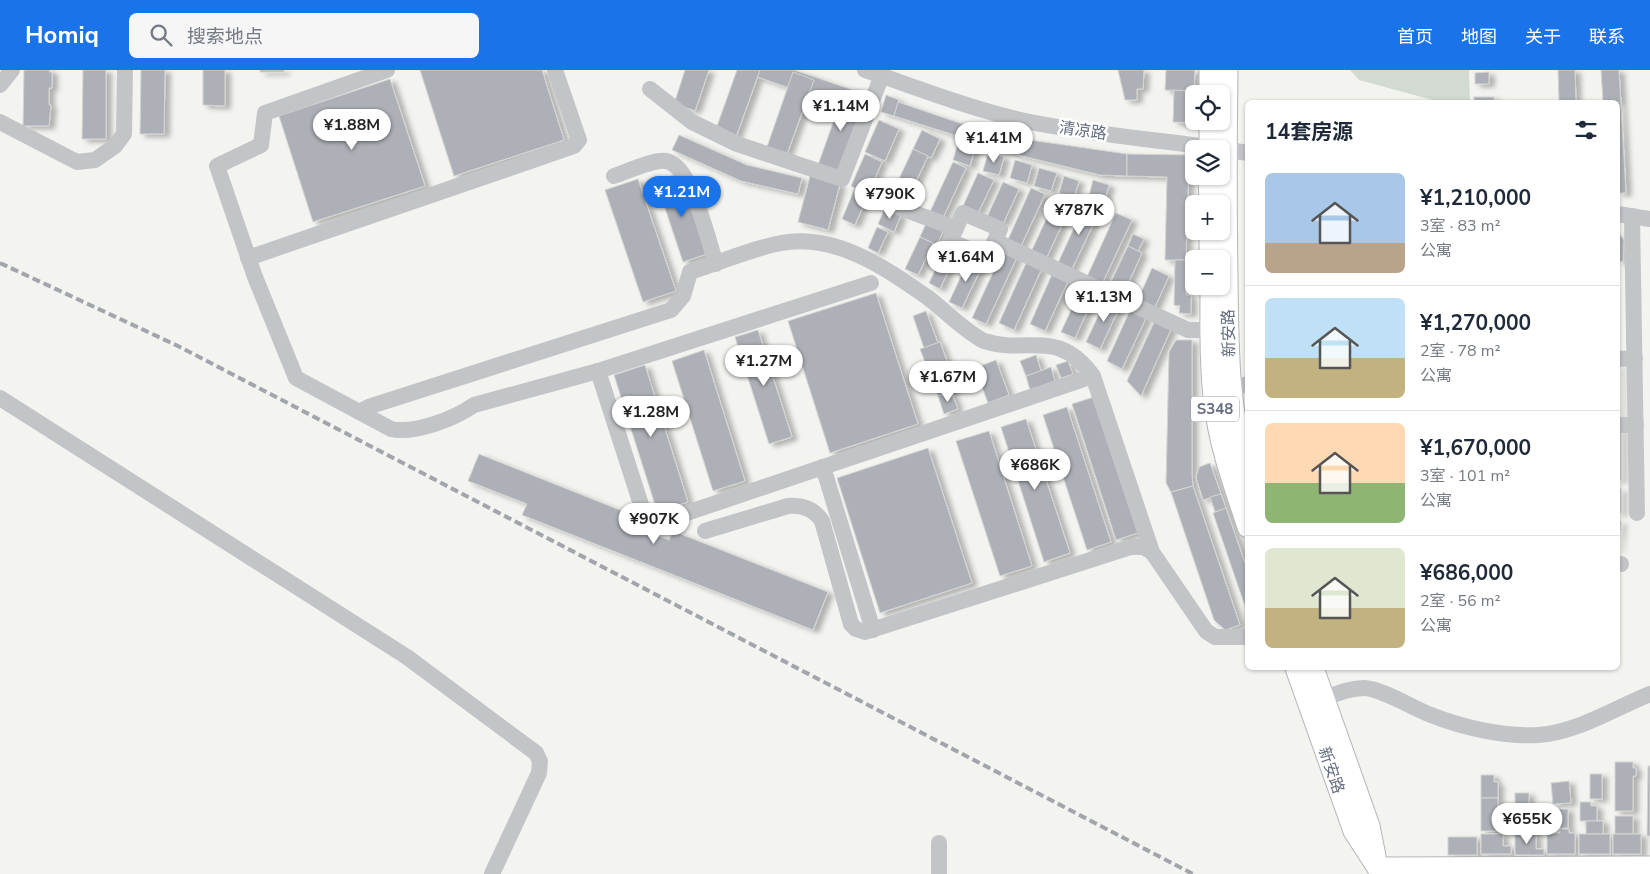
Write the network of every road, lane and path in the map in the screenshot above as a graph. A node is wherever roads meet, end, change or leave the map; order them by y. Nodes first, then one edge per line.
1 (12, 70) edge
2 (125, 70) edge
3 (387, 70) edge
4 (555, 70) edge
5 (865, 70) edge
6 (1210, 70) edge
7 (1226, 70) edge
8 (882, 75) junction
9 (0, 85) edge
10 (1210, 85) edge
11 (650, 89) dead end
12 (0, 122) edge
13 (1216, 140) edge
14 (1185, 144) edge
15 (1230, 150) edge
16 (1245, 153) edge
17 (614, 176) dead end
18 (1219, 185) edge
19 (884, 201) dead end
20 (1625, 215) edge
21 (1650, 219) edge
22 (956, 229) junction
23 (995, 242) junction
24 (248, 258) junction
25 (716, 264) junction
26 (870, 283) dead end
27 (1211, 295) edge
28 (1211, 330) junction
29 (1635, 358) junction
30 (1620, 359) edge
31 (598, 371) junction
32 (1093, 376) junction
33 (1238, 387) edge
34 (0, 398) edge
35 (359, 412) junction
36 (1620, 425) edge
37 (1636, 425) junction
38 (1245, 465) edge
39 (823, 467) junction
40 (1637, 512) dead end
41 (1245, 518) edge
42 (705, 531) dead end
43 (1152, 552) junction
44 (873, 630) junction
45 (1245, 637) edge
46 (1297, 670) edge
47 (1314, 670) edge
48 (1650, 694) edge
49 (1324, 699) junction
50 (939, 843) dead end
51 (1650, 867) edge
52 (1381, 871) edge
53 (492, 874) edge
54 (940, 874) edge

1 - 9 street
2 - 12 street
3 - 24 street
4 - 24 street
5 - 8 street, 清凉路
6 - 10 main road
7 - 13 main road, 新安路 / S348
8 - 11 street
8 - 14 street, 清凉路
15 - 16 street, 清凉路
17 - 25 street
18 - 33 main road, 新安路 / S348
19 - 22 street
20 - 21 street
20 - 29 street
22 - 23 street
22 - 23 street
23 - 28 street
24 - 35 street
25 - 32 street
25 - 35 street
26 - 31 street
27 - 28 main road, 新安路 / S348
28 - 41 main road, 新安路 / S348
29 - 30 street
29 - 37 street
31 - 35 street
31 - 39 street
32 - 39 street
32 - 43 street
33 - 38 main road, 新安路 / S348
34 - 53 street
36 - 37 street
37 - 40 street
39 - 44 street
42 - 44 street
43 - 44 street
43 - 45 street
46 - 52 main road, 新安路
47 - 49 main road, 新安路
48 - 49 street
49 - 52 main road, 新安路
50 - 54 street
51 - 52 main road

